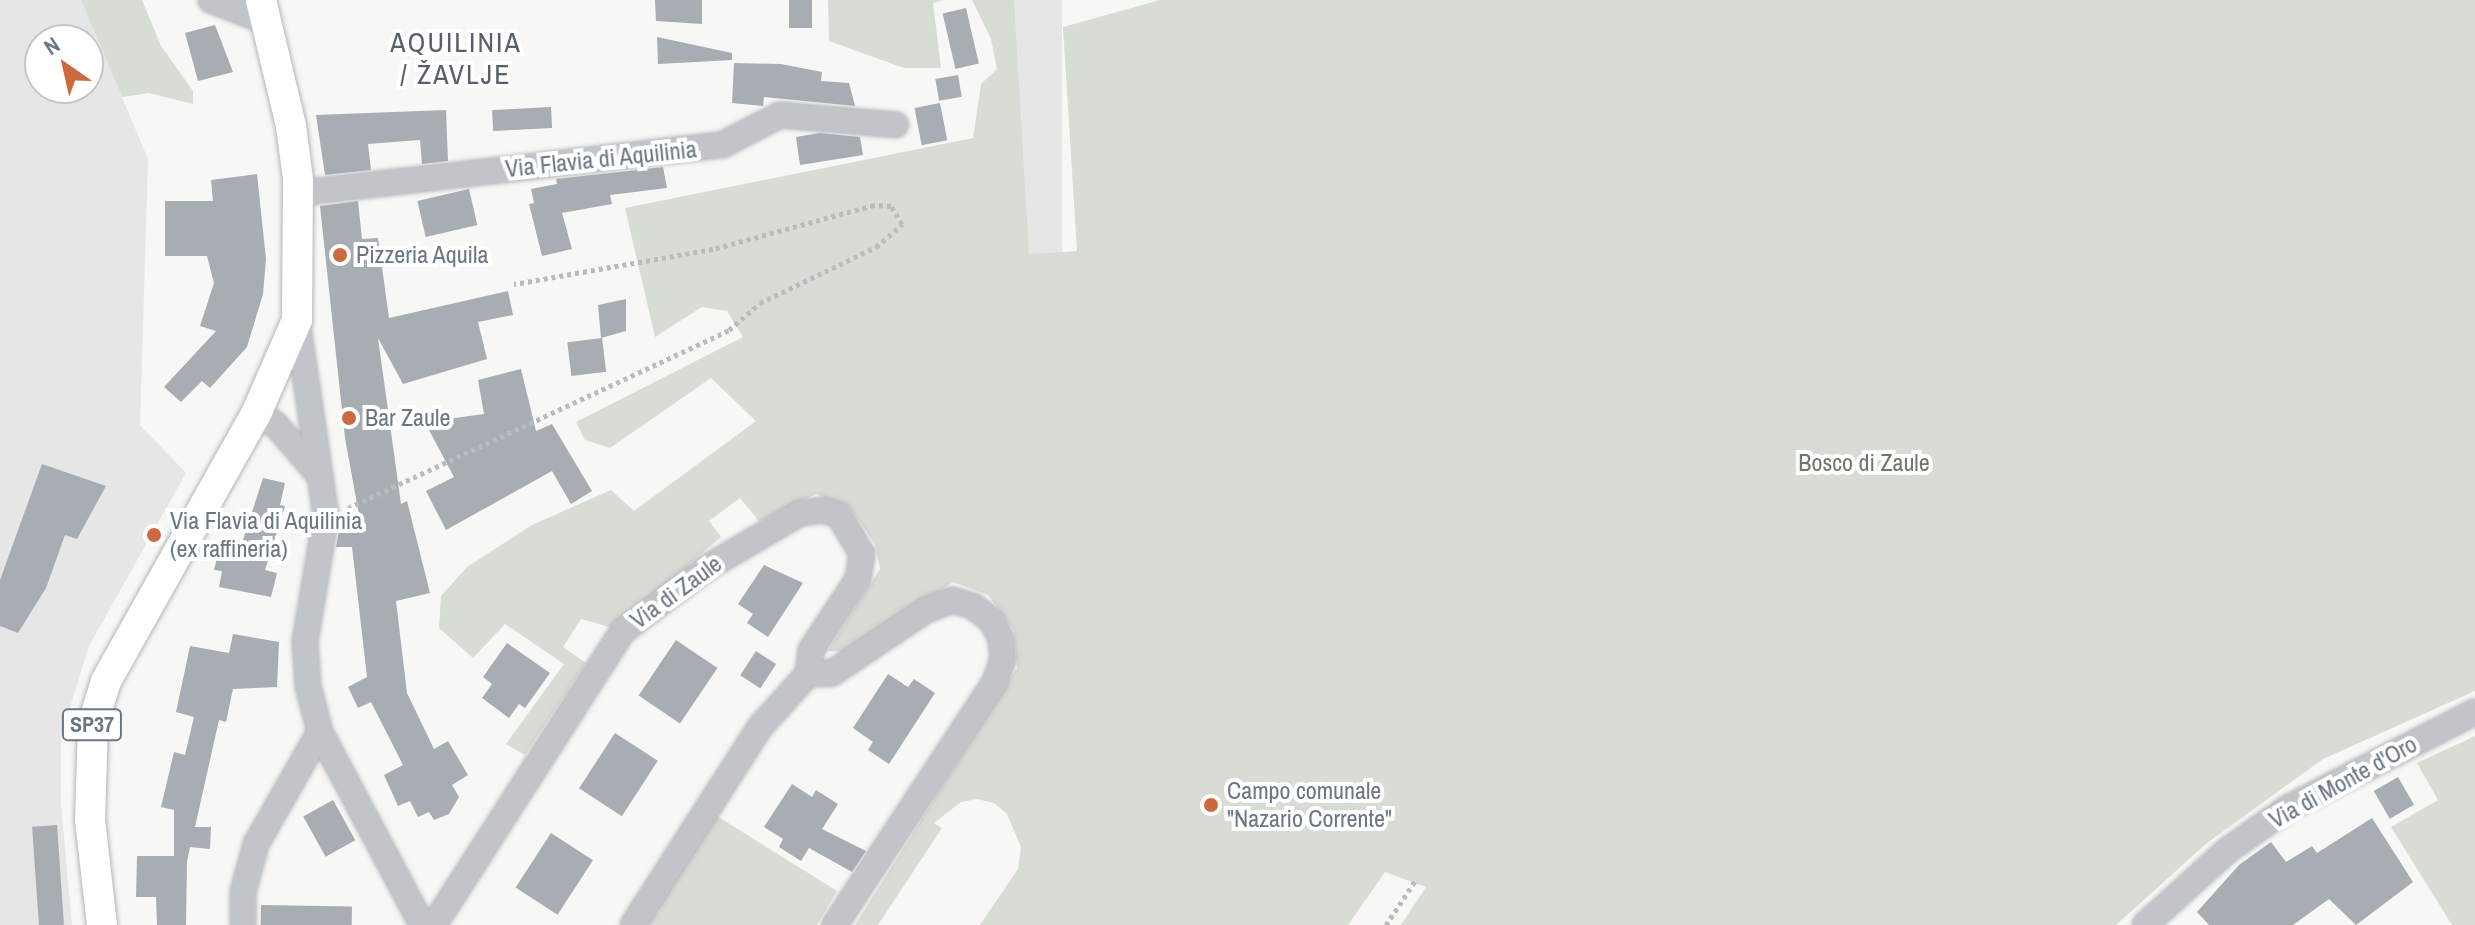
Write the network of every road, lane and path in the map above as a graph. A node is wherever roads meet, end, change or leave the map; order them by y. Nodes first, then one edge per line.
1 (211, 0) edge
2 (265, 11) edge
3 (896, 125) dead end
4 (299, 193) junction
5 (514, 284) dead end
6 (297, 320) junction
7 (256, 414) junction
8 (321, 478) junction
9 (326, 516) junction
10 (808, 674) junction
11 (2475, 712) edge
12 (320, 732) junction
13 (1415, 881) dead end
14 (102, 925) edge
15 (243, 925) edge
16 (422, 925) edge
17 (434, 925) edge
18 (633, 925) edge
19 (835, 925) edge
20 (1386, 925) edge
21 (2145, 925) edge

1 - 2 street
2 - 4 main road, SP37
3 - 4 street, Via Flavia di Aquilinia
4 - 6 main road, SP37
5 - 9 path
6 - 7 main road, SP37
6 - 8 street
7 - 8 street
7 - 14 main road, SP37
8 - 9 street
9 - 12 street
10 - 17 street, Via di Zaule
10 - 18 street, Via di Zaule
10 - 19 street
11 - 21 street, Via di Monte d'Oro
12 - 15 street
12 - 16 street
13 - 20 path

